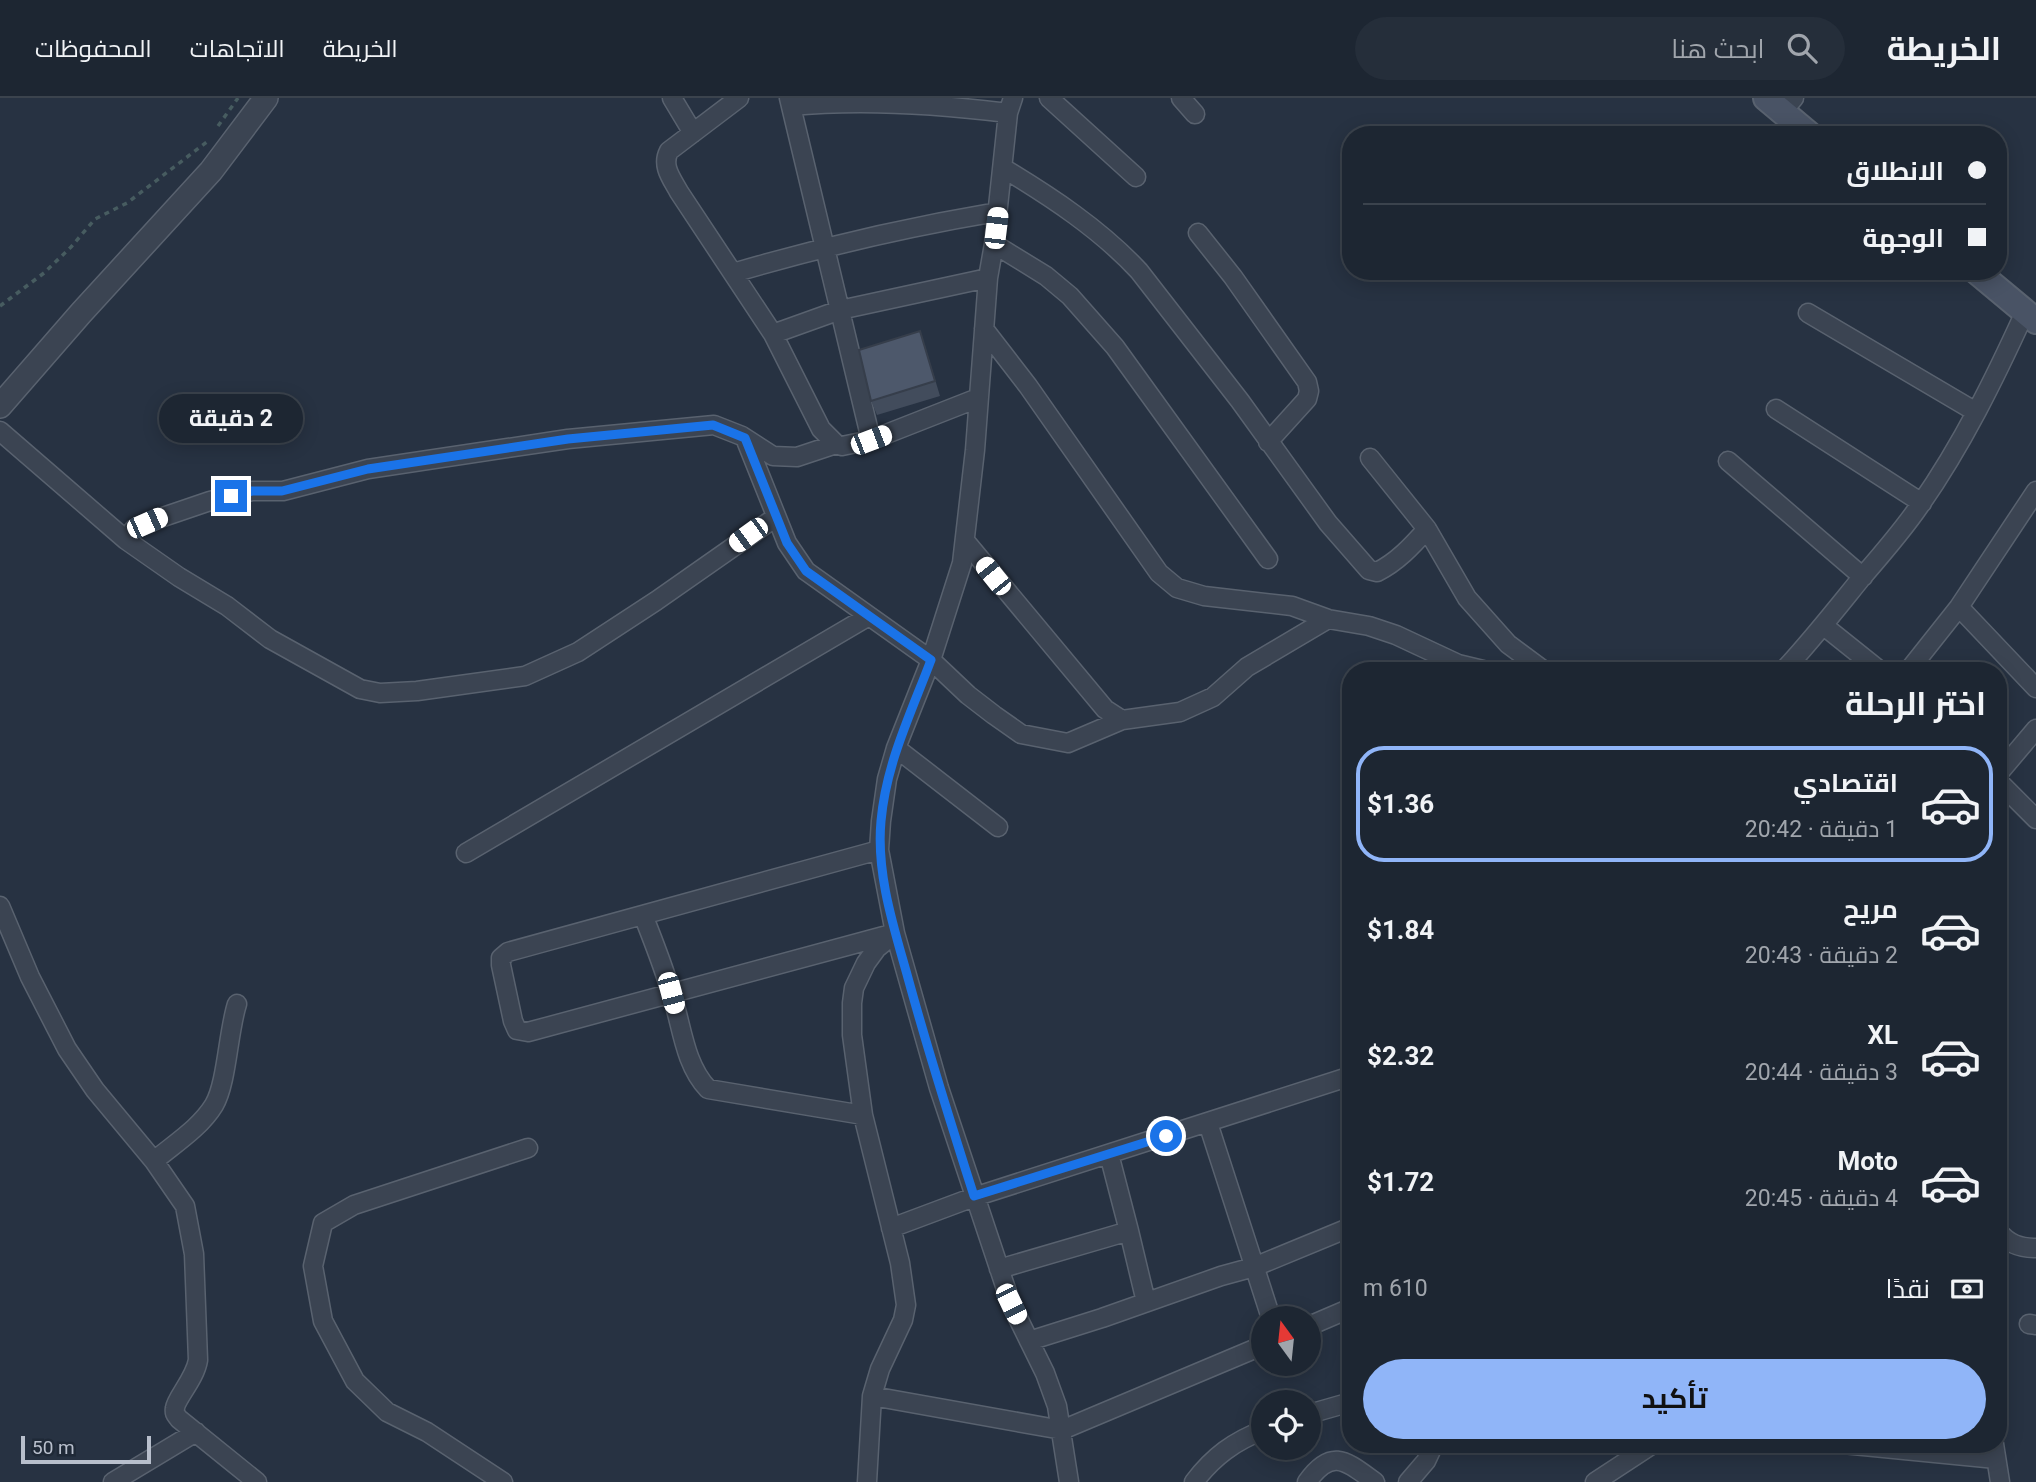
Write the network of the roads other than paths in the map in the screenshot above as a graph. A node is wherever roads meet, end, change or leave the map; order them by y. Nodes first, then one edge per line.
1 (266, 98) edge
2 (672, 98) edge
3 (739, 98) edge
4 (1049, 98) edge
5 (1181, 98) edge
6 (790, 102) edge
7 (1781, 103) edge
8 (1011, 105) edge
9 (1195, 114) dead end
10 (1802, 126) edge
11 (693, 133) junction
12 (1003, 169) junction
13 (1136, 177) dead end
14 (998, 212) junction
15 (1198, 233) dead end
16 (994, 244) junction
17 (823, 247) junction
18 (733, 272) junction
19 (988, 278) junction
20 (1987, 280) edge
21 (840, 310) junction
22 (1808, 313) dead end
23 (2031, 316) edge
24 (984, 329) junction
25 (773, 334) junction
26 (978, 398) junction
27 (0, 406) edge
28 (1776, 409) dead end
29 (1976, 412) junction
30 (0, 431) edge
31 (745, 438) junction
32 (871, 440) junction
33 (1268, 442) junction
34 (836, 444) junction
35 (1370, 458) dead end
36 (1728, 461) dead end
37 (2036, 491) edge
38 (1922, 503) junction
39 (776, 517) junction
40 (1427, 529) junction
41 (125, 540) junction
42 (966, 541) junction
43 (1268, 559) dead end
44 (1863, 577) junction
45 (1959, 607) junction
46 (869, 615) junction
47 (1328, 619) junction
48 (1825, 626) junction
49 (931, 660) junction
50 (1454, 662) edge
51 (1532, 662) edge
52 (1791, 662) edge
53 (1870, 662) edge
54 (1915, 662) edge
55 (2036, 688) edge
56 (1122, 720) junction
57 (2036, 729) edge
58 (896, 748) junction
59 (2007, 763) edge
60 (2007, 790) edge
61 (2036, 819) edge
62 (998, 827) dead end
63 (879, 850) junction
64 (466, 853) dead end
65 (0, 906) edge
66 (643, 915) junction
67 (895, 933) junction
68 (671, 993) junction
69 (237, 1004) dead end
70 (1342, 1079) edge
71 (863, 1115) junction
72 (1208, 1123) junction
73 (528, 1148) dead end
74 (1109, 1154) junction
75 (154, 1160) junction
76 (974, 1196) junction
77 (891, 1228) junction
78 (1129, 1231) junction
79 (1342, 1231) edge
80 (2007, 1239) edge
81 (2036, 1248) edge
82 (1254, 1267) junction
83 (999, 1269) junction
84 (1146, 1302) junction
85 (1267, 1306) edge
86 (1342, 1312) edge
87 (1321, 1321) edge
88 (1029, 1341) junction
89 (1251, 1350) edge
90 (872, 1396) junction
91 (1342, 1405) edge
92 (1321, 1411) edge
93 (1062, 1430) junction
94 (196, 1432) junction
95 (1251, 1435) edge
96 (1430, 1453) edge
97 (1639, 1453) edge
98 (1995, 1453) edge
99 (1412, 1481) edge
100 (113, 1482) edge
101 (257, 1482) edge
102 (503, 1482) edge
103 (867, 1482) edge
104 (1069, 1482) edge
105 (1194, 1482) edge
106 (1307, 1482) edge
107 (1375, 1482) edge
108 (1595, 1482) edge
109 (2000, 1482) edge

1 - 27 street
2 - 11 street
3 - 11 street
4 - 13 street
5 - 9 street
6 - 8 street
6 - 17 street
7 - 10 main road
8 - 12 street
11 - 18 street
12 - 14 street
12 - 33 street
14 - 16 street
14 - 17 street
15 - 33 street
16 - 19 street
16 - 43 street
17 - 18 street
17 - 21 street
18 - 25 street
19 - 21 street
19 - 24 street
20 - 23 main road
21 - 25 street
21 - 32 street
22 - 29 street
23 - 29 street
24 - 26 street
24 - 47 street
25 - 34 street
26 - 32 street
26 - 42 street
28 - 38 street
29 - 38 street
30 - 41 street
31 - 34 street
31 - 39 street
31 - 41 street
32 - 34 street
33 - 40 street
35 - 40 street
36 - 44 street
37 - 45 street
38 - 44 street
39 - 41 street
39 - 46 street
40 - 51 street
42 - 49 street
42 - 56 street
44 - 48 street
45 - 54 street
45 - 55 street
46 - 49 street
46 - 64 street
47 - 50 street
47 - 56 street
48 - 52 street
48 - 53 street
49 - 56 street
49 - 58 street
57 - 59 street
58 - 62 street
58 - 63 street
60 - 61 street
63 - 66 street
63 - 67 street
65 - 75 street
66 - 68 street
66 - 68 street
67 - 68 street
67 - 71 street
67 - 76 street
68 - 71 street
69 - 75 street
70 - 72 street
71 - 77 street
72 - 74 street
72 - 82 street
73 - 102 street
74 - 76 street
74 - 78 street
75 - 94 street
76 - 77 street
76 - 83 street
77 - 90 street
78 - 83 street
78 - 84 street
79 - 82 street
80 - 81 street
82 - 84 street
82 - 85 street
83 - 88 street
84 - 88 street
86 - 87 street
88 - 93 street
89 - 93 street
90 - 93 street
90 - 103 street
91 - 92 street
93 - 104 street
94 - 100 street
94 - 101 street
95 - 105 street
96 - 99 street
97 - 108 street
98 - 109 street
106 - 107 street

